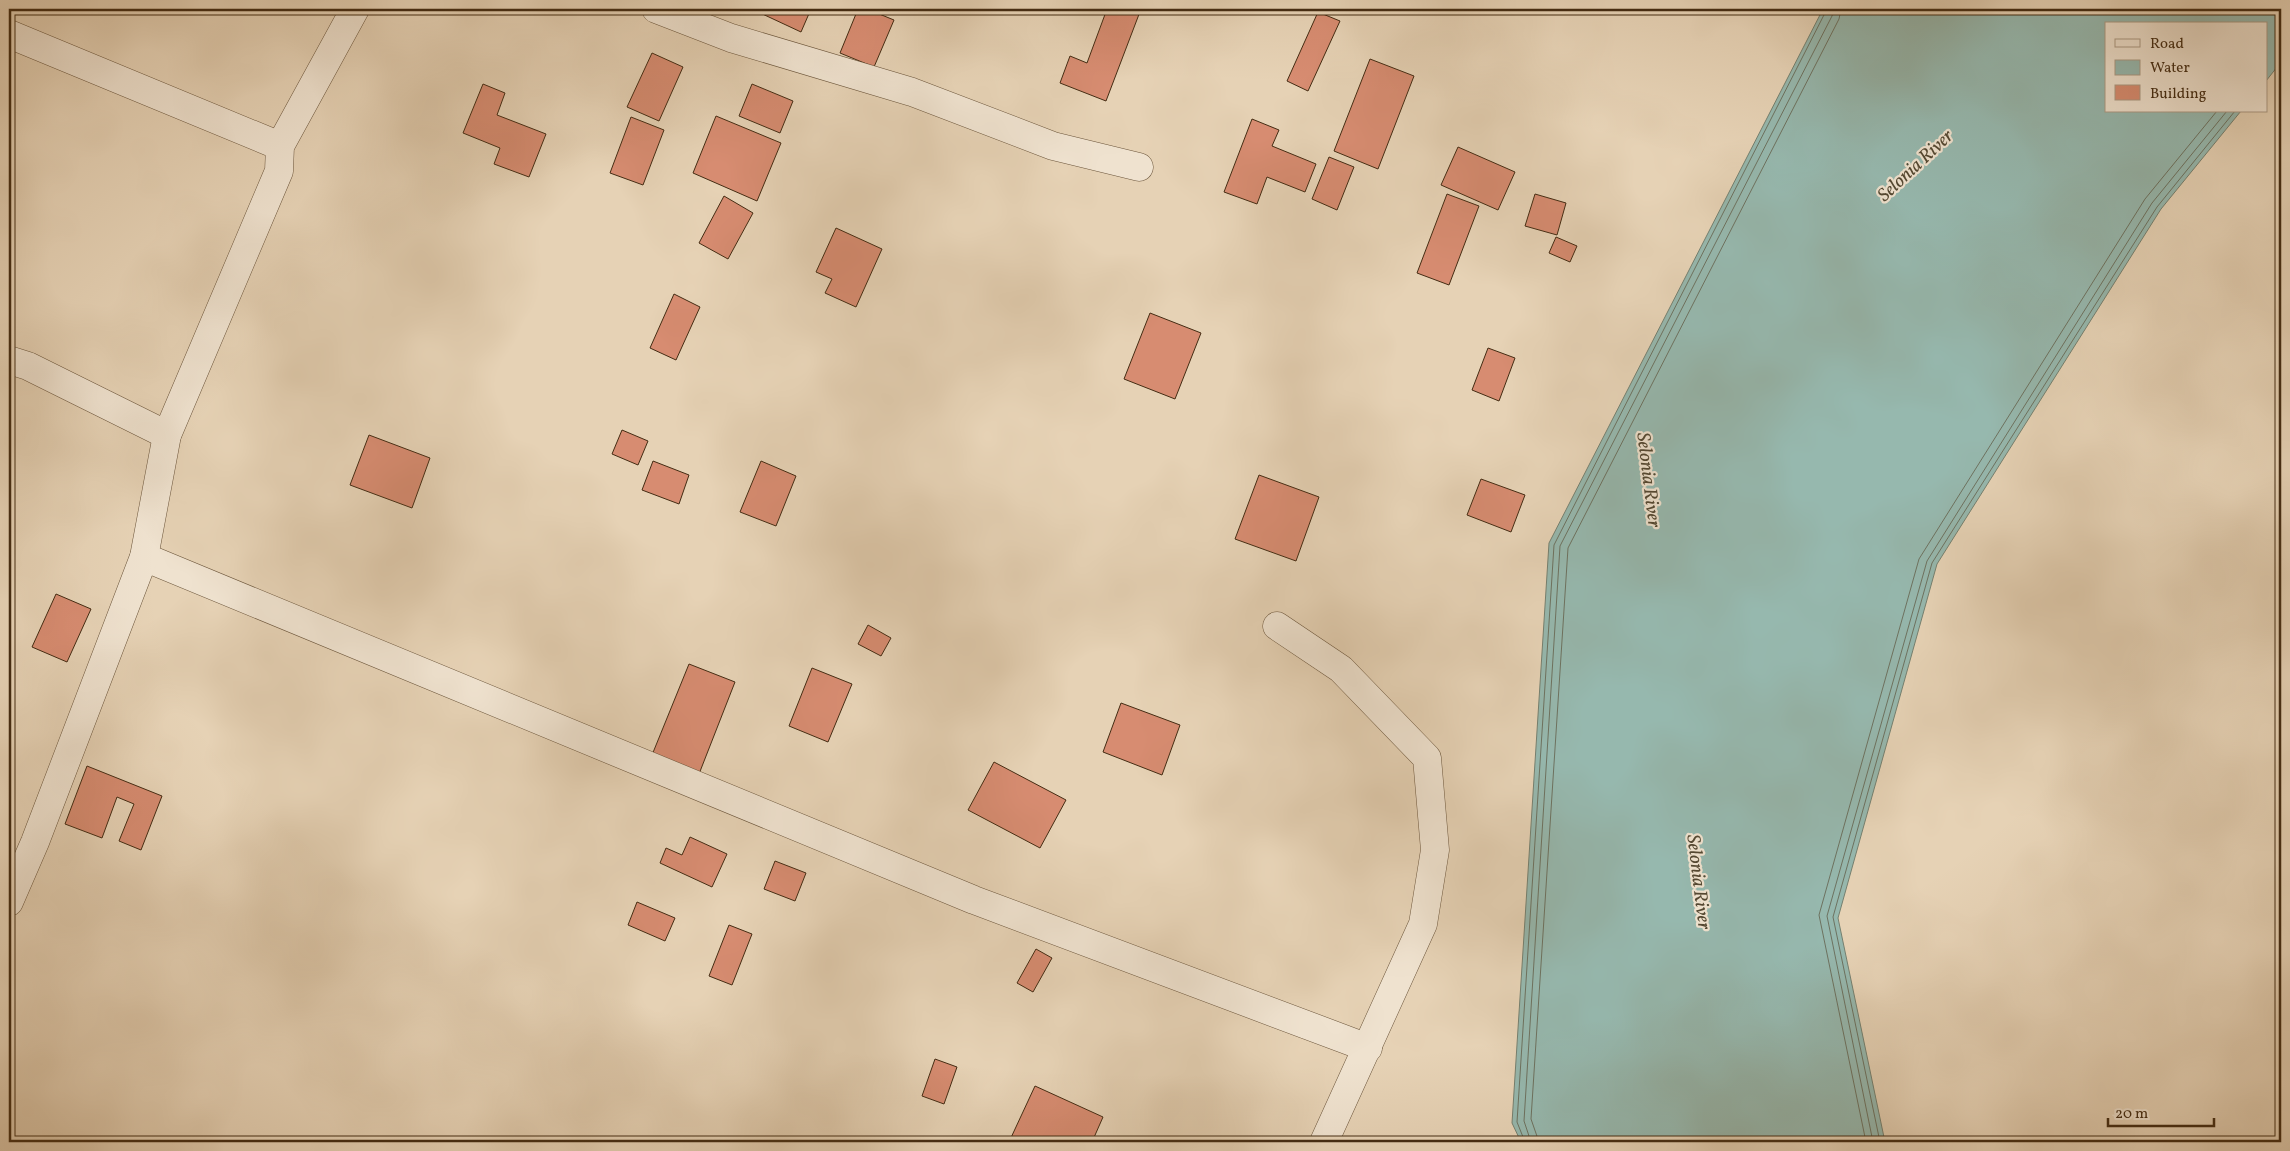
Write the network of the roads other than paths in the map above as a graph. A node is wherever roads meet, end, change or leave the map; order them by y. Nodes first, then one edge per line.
1 (355, 9) edge
2 (656, 9) edge
3 (9, 34) edge
4 (280, 146) junction
5 (1139, 167) dead end
6 (9, 360) edge
7 (167, 435) junction
8 (144, 557) junction
9 (1278, 626) dead end
10 (9, 902) edge
11 (1368, 1048) junction
12 (1324, 1142) edge

1 - 4 street
2 - 5 street
3 - 4 street
4 - 7 street
6 - 7 street
7 - 8 street
8 - 10 street
8 - 11 street
9 - 11 street
11 - 12 street

